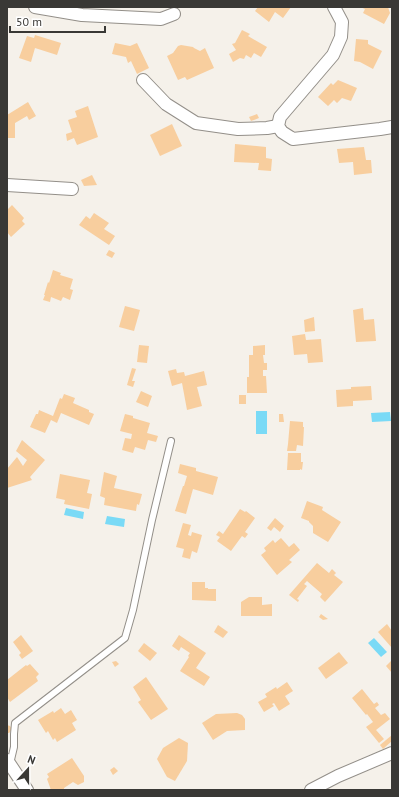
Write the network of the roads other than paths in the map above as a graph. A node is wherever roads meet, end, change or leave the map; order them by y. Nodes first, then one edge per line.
1 (35, 7) edge
2 (334, 7) edge
3 (174, 14) dead end
4 (143, 80) dead end
5 (278, 126) junction
6 (392, 127) edge
7 (7, 186) edge
8 (72, 189) dead end
9 (171, 441) dead end
10 (392, 753) edge
11 (9, 762) edge
12 (27, 790) edge
13 (312, 790) edge

1 - 3 street
2 - 5 street
4 - 5 street
5 - 6 street
7 - 8 street
9 - 11 lane
10 - 13 street
11 - 12 street

